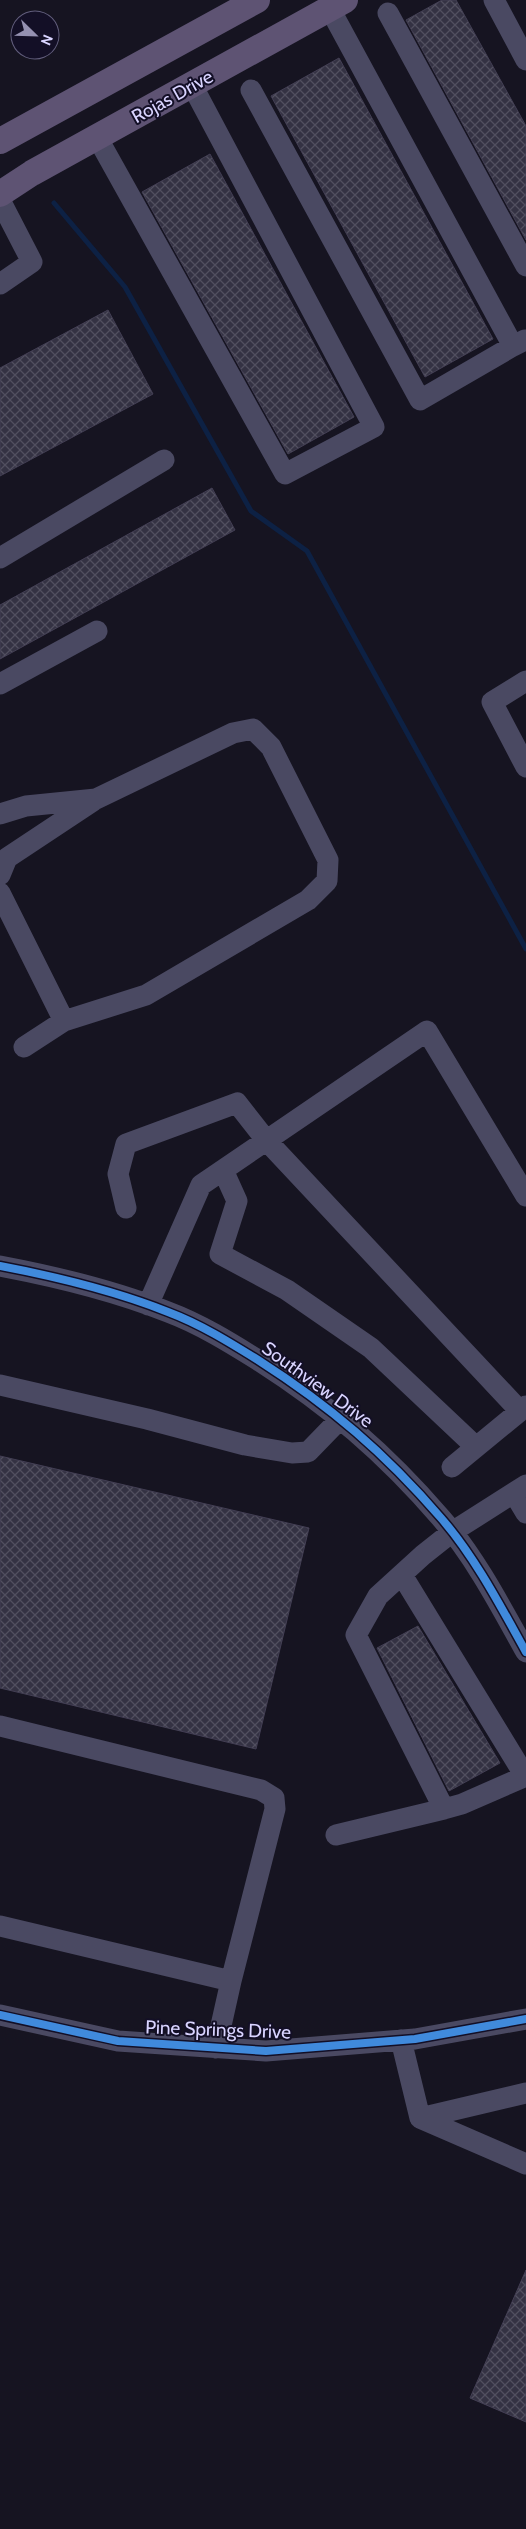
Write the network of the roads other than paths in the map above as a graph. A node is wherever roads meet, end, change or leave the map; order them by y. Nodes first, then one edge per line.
1 (256, 0) edge
2 (494, 0) edge
3 (338, 4) edge
4 (388, 13) dead end
5 (526, 60) edge
6 (192, 85) junction
7 (251, 90) dead end
8 (78, 98) junction
9 (97, 137) junction
10 (0, 141) edge
11 (0, 194) edge
12 (0, 200) edge
13 (526, 266) edge
14 (0, 284) edge
15 (520, 343) edge
16 (164, 460) dead end
17 (0, 558) edge
18 (97, 631) dead end
19 (526, 681) edge
20 (0, 684) edge
21 (526, 767) edge
22 (96, 799) junction
23 (0, 814) edge
24 (0, 875) edge
25 (0, 893) edge
26 (64, 1021) junction
27 (24, 1047) dead end
28 (266, 1140) junction
29 (223, 1170) junction
30 (526, 1196) edge
31 (126, 1208) dead end
32 (0, 1266) edge
33 (148, 1305) junction
34 (0, 1384) edge
35 (523, 1408) edge
36 (340, 1418) junction
37 (476, 1448) junction
38 (452, 1467) dead end
39 (520, 1489) edge
40 (526, 1513) edge
41 (452, 1532) junction
42 (402, 1575) junction
43 (526, 1650) edge
44 (0, 1726) edge
45 (526, 1776) edge
46 (444, 1809) junction
47 (336, 1835) dead end
48 (0, 1926) edge
49 (231, 1981) junction
50 (0, 2015) edge
51 (526, 2019) edge
52 (401, 2040) junction
53 (216, 2048) junction
54 (526, 2093) edge
55 (420, 2118) junction
56 (526, 2164) edge

1 - 8 main road
2 - 5 street
3 - 6 main road, Rojas Drive
3 - 15 street
4 - 13 street
6 - 9 main road, Rojas Drive
6 - 9 street
7 - 15 street
8 - 9 main road
8 - 10 main road
9 - 11 main road, Rojas Drive
12 - 14 street
16 - 17 street
18 - 20 street
19 - 21 street
22 - 23 street
22 - 24 street
22 - 26 street
25 - 26 street
26 - 27 street
28 - 29 street
28 - 30 street
28 - 31 street
28 - 35 street
29 - 33 street
29 - 37 street
32 - 33 street, Southview Drive
33 - 36 street, Southview Drive
34 - 36 street
35 - 37 street
36 - 41 street, Southview Drive
37 - 38 street
39 - 40 street
39 - 41 street
41 - 42 street
41 - 43 street, Southview Drive
42 - 45 street
42 - 46 street
44 - 49 street
45 - 46 street
46 - 47 street
48 - 49 street
49 - 53 street
50 - 53 street, Pine Springs Drive
51 - 52 street, Pine Springs Drive
52 - 53 street, Pine Springs Drive
52 - 55 street
54 - 55 street
55 - 56 street

